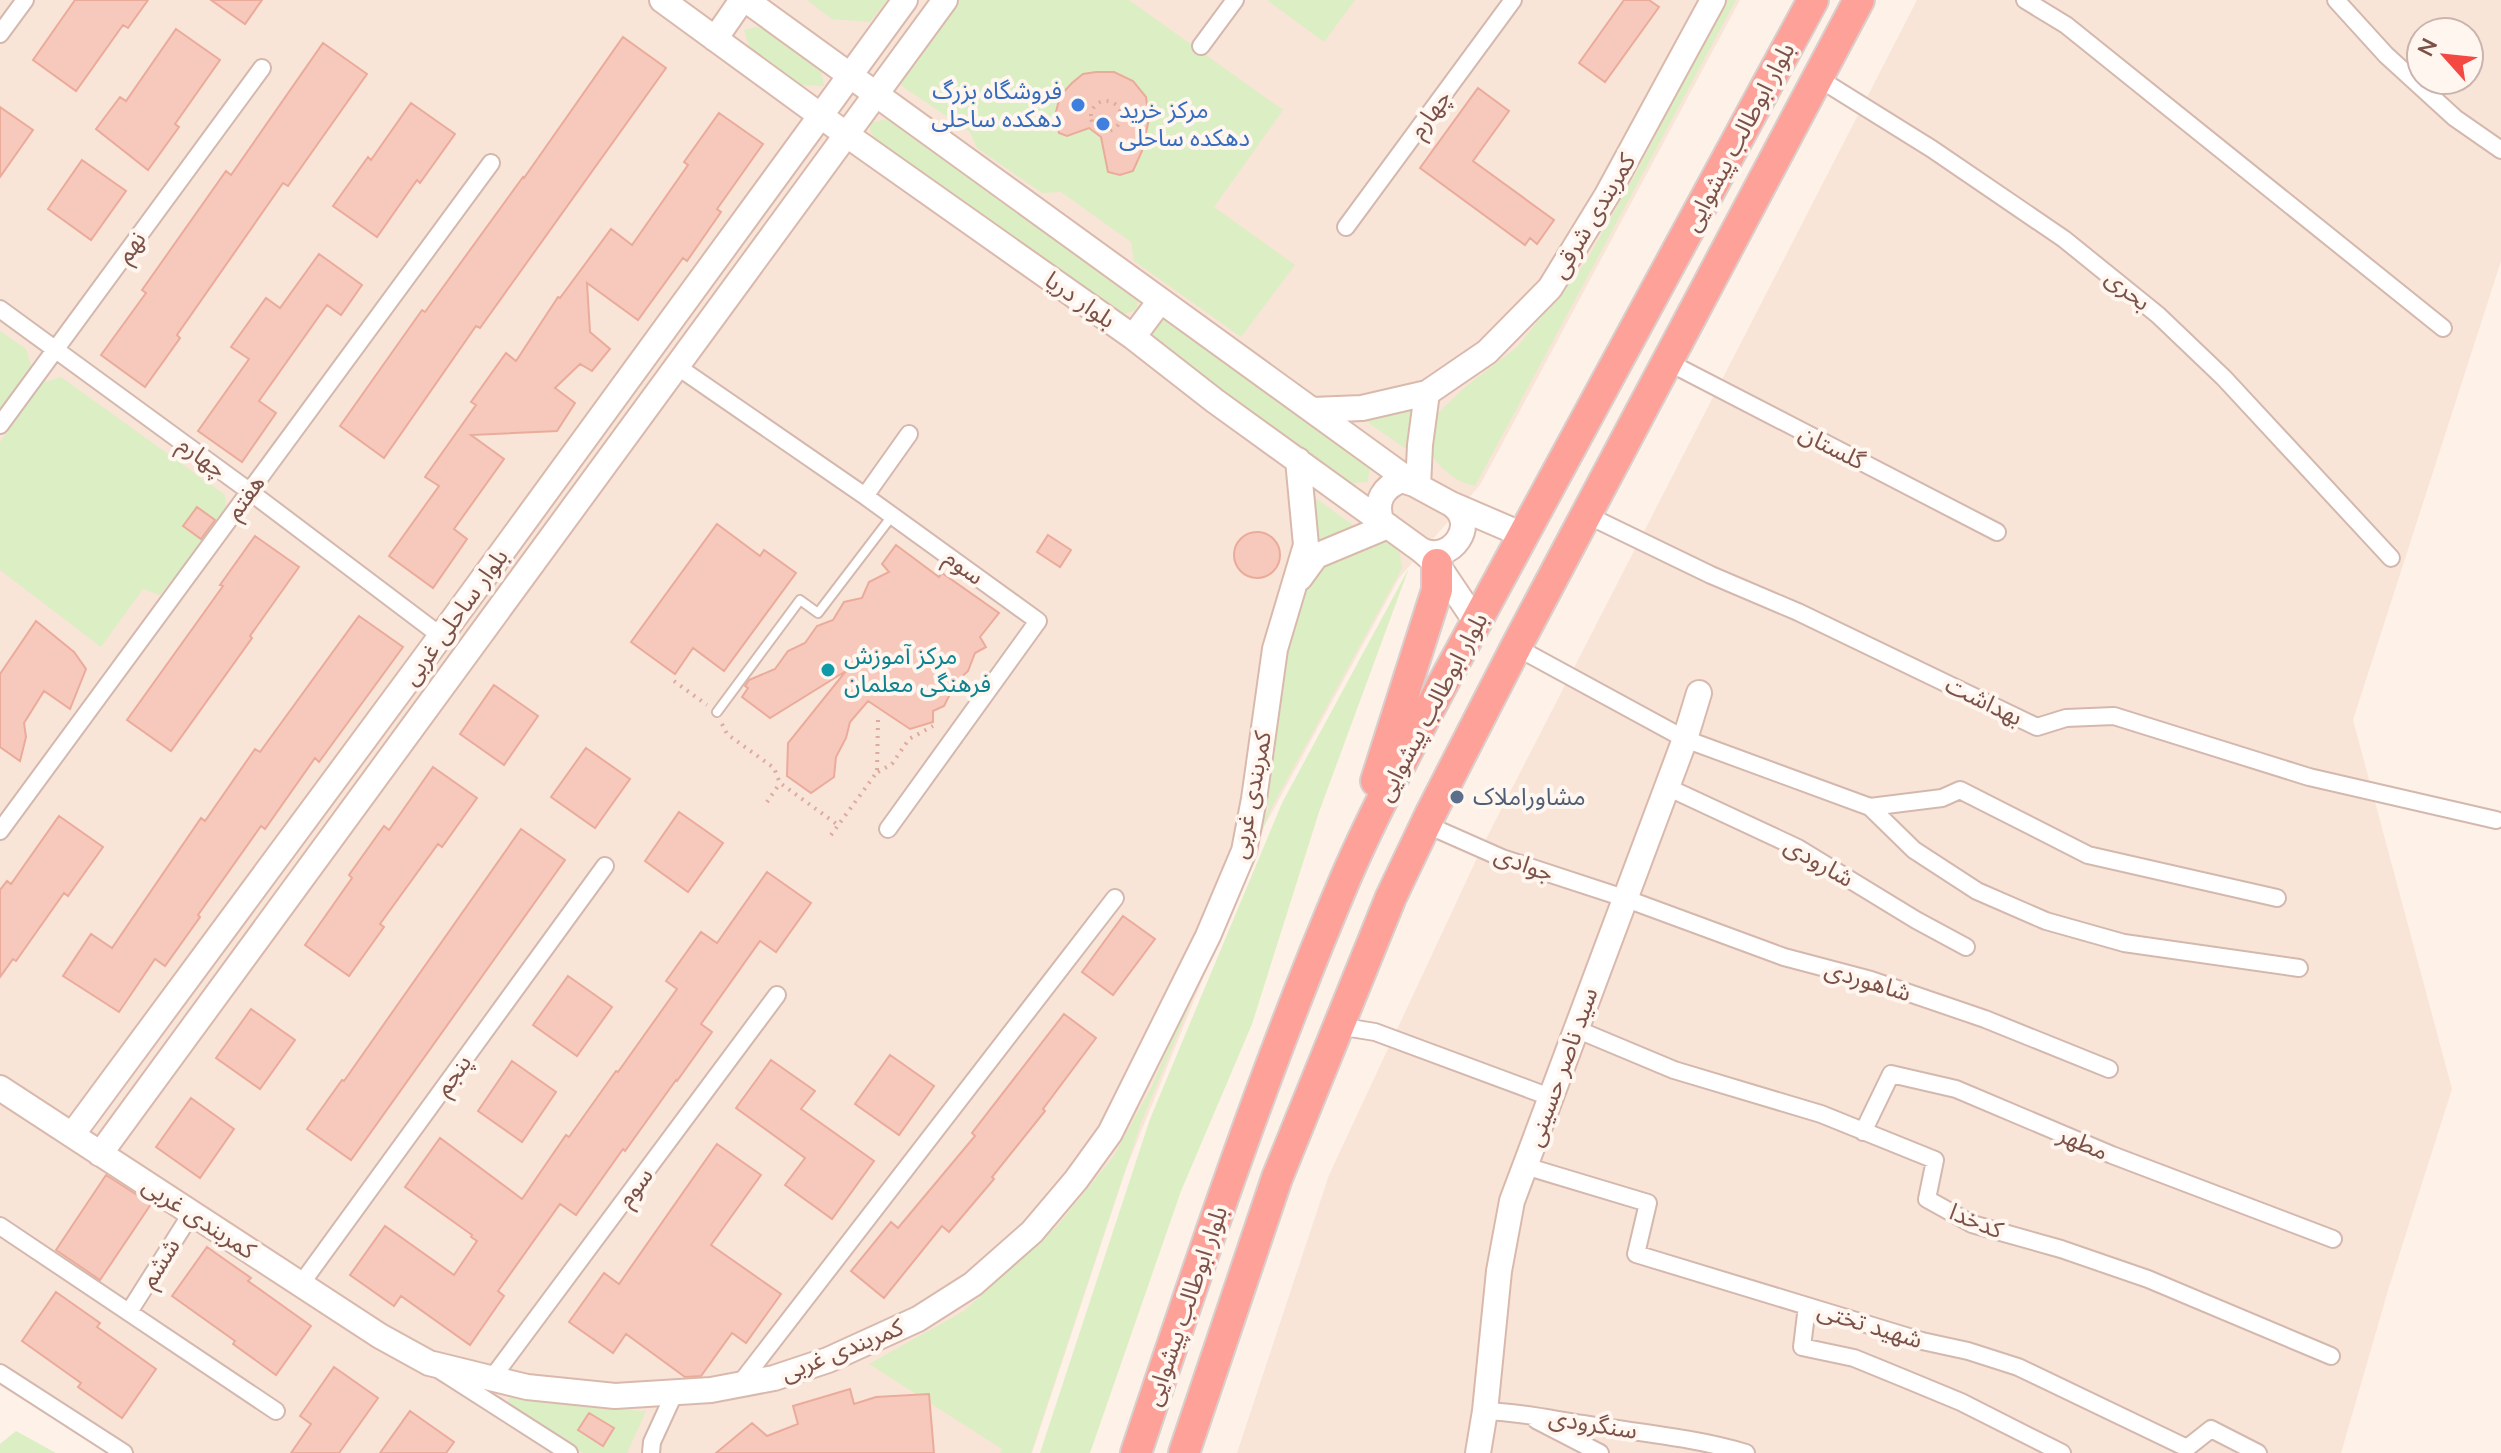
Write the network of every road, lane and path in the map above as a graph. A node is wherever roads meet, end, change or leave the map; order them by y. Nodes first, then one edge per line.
1 (25, 0) edge
2 (662, 0) edge
3 (744, 0) edge
4 (905, 0) edge
5 (945, 0) edge
6 (1235, 0) edge
7 (1513, 0) edge
8 (1713, 0) edge
9 (1813, 0) edge
10 (1859, 0) edge
11 (2025, 0) edge
12 (2336, 0) edge
13 (0, 34) edge
14 (715, 39) junction
15 (1201, 46) dead end
16 (1782, 59) junction
17 (262, 68) dead end
18 (849, 75) junction
19 (1818, 78) junction
20 (876, 95) junction
21 (827, 106) junction
22 (1091, 118) joint
23 (854, 125) junction
24 (2501, 150) edge
25 (491, 163) dead end
26 (1346, 227) dead end
27 (1160, 301) junction
28 (0, 309) edge
29 (2443, 328) dead end
30 (1133, 337) junction
31 (652, 348) junction
32 (55, 349) junction
33 (1668, 362) junction
34 (678, 367) junction
35 (1427, 393) junction
36 (1312, 410) junction
37 (0, 425) edge
38 (909, 434) dead end
39 (1298, 460) junction
40 (1416, 485) junction
41 (249, 491) junction
42 (865, 496) junction
43 (1451, 504) junction
44 (892, 515) junction
45 (1587, 515) junction
46 (1384, 523) junction
47 (1997, 532) dead end
48 (1523, 535) junction
49 (1429, 557) junction
50 (2391, 558) dead end
51 (1294, 587) junction
52 (1476, 622) junction
53 (441, 636) junction
54 (1516, 647) junction
55 (674, 681) dead end
56 (1699, 693) dead end
57 (717, 712) junction
58 (878, 719) dead end
59 (933, 726) dead end
60 (1685, 739) junction
61 (877, 772) junction
62 (780, 783) junction
63 (1667, 787) junction
64 (767, 802) dead end
65 (1870, 807) junction
66 (2496, 820) dead end
67 (1425, 824) junction
68 (838, 825) junction
69 (888, 829) dead end
70 (0, 831) edge
71 (831, 835) dead end
72 (605, 866) dead end
73 (1342, 888) junction
74 (1115, 898) dead end
75 (1624, 898) junction
76 (2277, 898) dead end
77 (1966, 947) dead end
78 (2299, 968) dead end
79 (777, 995) dead end
80 (1338, 1026) junction
81 (1576, 1029) junction
82 (2109, 1069) dead end
83 (0, 1088) edge
84 (1550, 1097) junction
85 (1863, 1132) junction
86 (72, 1135) junction
87 (100, 1154) junction
88 (1525, 1166) junction
89 (191, 1214) junction
90 (0, 1226) edge
91 (2333, 1239) dead end
92 (301, 1284) junction
93 (1807, 1306) junction
94 (129, 1312) junction
95 (2331, 1356) dead end
96 (429, 1363) junction
97 (0, 1373) edge
98 (492, 1378) junction
99 (739, 1385) junction
100 (675, 1392) junction
101 (276, 1411) dead end
102 (1485, 1411) junction
103 (1520, 1412) junction
104 (124, 1453) edge
105 (569, 1453) edge
106 (651, 1453) edge
107 (1136, 1453) edge
108 (1184, 1453) edge
109 (1478, 1453) edge
110 (1600, 1453) edge
111 (1746, 1453) edge
112 (2062, 1453) edge
113 (2258, 1453) edge

1 - 13 street
2 - 14 street, بلوار دریا
3 - 14 street
3 - 18 street, بلوار دریا
4 - 18 street, بلوار ساحلی غربی
5 - 20 street, بلوار ساحلی غربی
6 - 15 street
7 - 26 street, چهارم
8 - 35 street, کمربندی شرقی
9 - 16 highway, بلوار ابوطالب پیشوایی
10 - 19 highway, بلوار ابوطالب پیشوایی
11 - 29 street
12 - 24 street
14 - 21 street, بلوار دریا
16 - 19 highway
16 - 48 highway, بلوار ابوطالب پیشوایی
17 - 32 street, نهم
18 - 20 street, بلوار دریا
18 - 21 street, بلوار ساحلی غربی
19 - 33 highway, بلوار ابوطالب پیشوایی
19 - 50 street, بحری
20 - 23 street, بلوار ساحلی غربی
20 - 27 street, بلوار دریا
21 - 23 street, بلوار دریا
21 - 31 street, بلوار ساحلی غربی
22 - 22 path
23 - 30 street, بلوار دریا
23 - 34 street, بلوار ساحلی غربی
25 - 41 street, هفتم
27 - 30 street
27 - 36 street, بلوار دریا
28 - 32 street, چهارم
30 - 39 street, بلوار دریا
31 - 34 street
31 - 53 street, بلوار ساحلی غربی
32 - 37 street, نهم
32 - 41 street, چهارم
33 - 45 highway, بلوار ابوطالب پیشوایی
33 - 47 street, گلستان
34 - 42 street, سوم
34 - 87 street, بلوار ساحلی غربی
35 - 36 street
35 - 40 street
36 - 40 street, بلوار دریا
38 - 42 street
39 - 46 street, بلوار دریا
39 - 51 street, کمربندی غربی
40 - 43 street, بلوار دریا
40 - 46 street
41 - 53 street, چهارم
41 - 70 street, هفتم
42 - 44 street, سوم
43 - 48 street, بلوار دریا
43 - 49 street
44 - 57 lane
44 - 69 street, سوم
45 - 54 highway, بلوار ابوطالب پیشوایی
45 - 66 street, بهداشت
46 - 49 street, بلوار دریا
46 - 51 street
48 - 52 highway, بلوار ابوطالب پیشوایی
49 - 52 street, بلوار دریا
49 - 73 highway
51 - 99 street, کمربندی غربی
52 - 73 highway, بلوار ابوطالب پیشوایی
53 - 86 street, بلوار ساحلی غربی
54 - 60 street
54 - 67 highway, بلوار ابوطالب پیشوایی
55 - 57 path
56 - 60 street, سید ناصر حسینی
57 - 62 path
58 - 61 path
59 - 61 path
60 - 63 street, سید ناصر حسینی
60 - 65 street
61 - 68 path
62 - 64 path
62 - 68 path
63 - 75 street, سید ناصر حسینی
63 - 77 street, شارودی
65 - 76 street
65 - 78 street
67 - 75 street, جوادی
67 - 80 highway, بلوار ابوطالب پیشوایی
68 - 71 path
72 - 92 street, پنجم
73 - 107 highway, بلوار ابوطالب پیشوایی
74 - 99 street
75 - 81 street, سید ناصر حسینی
75 - 82 street, شاهوردی
79 - 98 street, سوم
80 - 84 street
80 - 108 highway, بلوار ابوطالب پیشوایی
81 - 84 street, سید ناصر حسینی
81 - 85 street, کدخدا
83 - 86 street, کمربندی غربی
84 - 88 street, سید ناصر حسینی
85 - 91 street, مطهر
85 - 95 street, کدخدا
86 - 87 street, کمربندی غربی
87 - 89 street, کمربندی غربی
88 - 93 street, شهید تختی
88 - 102 street, سید ناصر حسینی
89 - 92 street, کمربندی غربی
89 - 94 street, ششم
90 - 94 street
92 - 96 street, کمربندی غربی
93 - 112 street
93 - 113 street, شهید تختی
94 - 101 street
96 - 98 street, کمربندی غربی
96 - 105 street
97 - 104 street
98 - 100 street, کمربندی غربی
99 - 100 street, کمربندی غربی
100 - 106 street
102 - 103 street, سنگرودی
102 - 109 street, سید ناصر حسینی
103 - 110 street
103 - 111 street, سنگرودی

